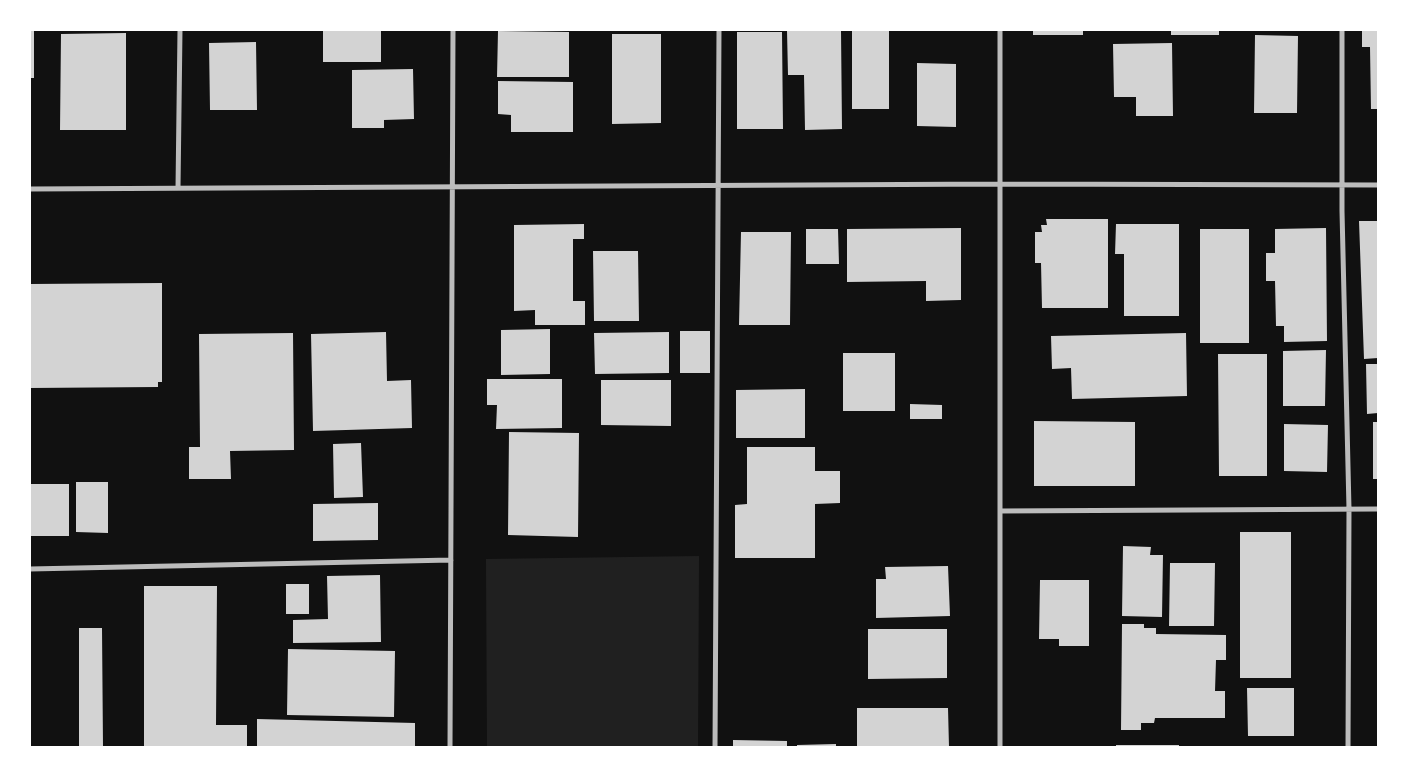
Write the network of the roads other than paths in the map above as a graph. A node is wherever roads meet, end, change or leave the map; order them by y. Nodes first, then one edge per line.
1 (180, 30) edge
2 (453, 30) edge
3 (719, 30) edge
4 (1000, 30) edge
5 (1342, 30) edge
6 (999, 184) junction
7 (1342, 185) junction
8 (1378, 185) edge
9 (719, 186) junction
10 (452, 187) junction
11 (178, 188) junction
12 (30, 189) edge
13 (1378, 508) edge
14 (1348, 509) junction
15 (1000, 511) junction
16 (451, 560) junction
17 (30, 570) edge
18 (450, 747) edge
19 (716, 747) edge
20 (1000, 747) edge
21 (1348, 747) edge

1 - 11 street
2 - 10 street
3 - 9 street
4 - 6 street
5 - 7 street
6 - 7 street
6 - 9 street
6 - 15 street
7 - 8 street
7 - 14 street
9 - 10 street
9 - 19 street
10 - 11 street
10 - 16 street
11 - 12 street
13 - 14 street
14 - 15 street
14 - 21 street
15 - 20 street
16 - 17 street
16 - 18 street

